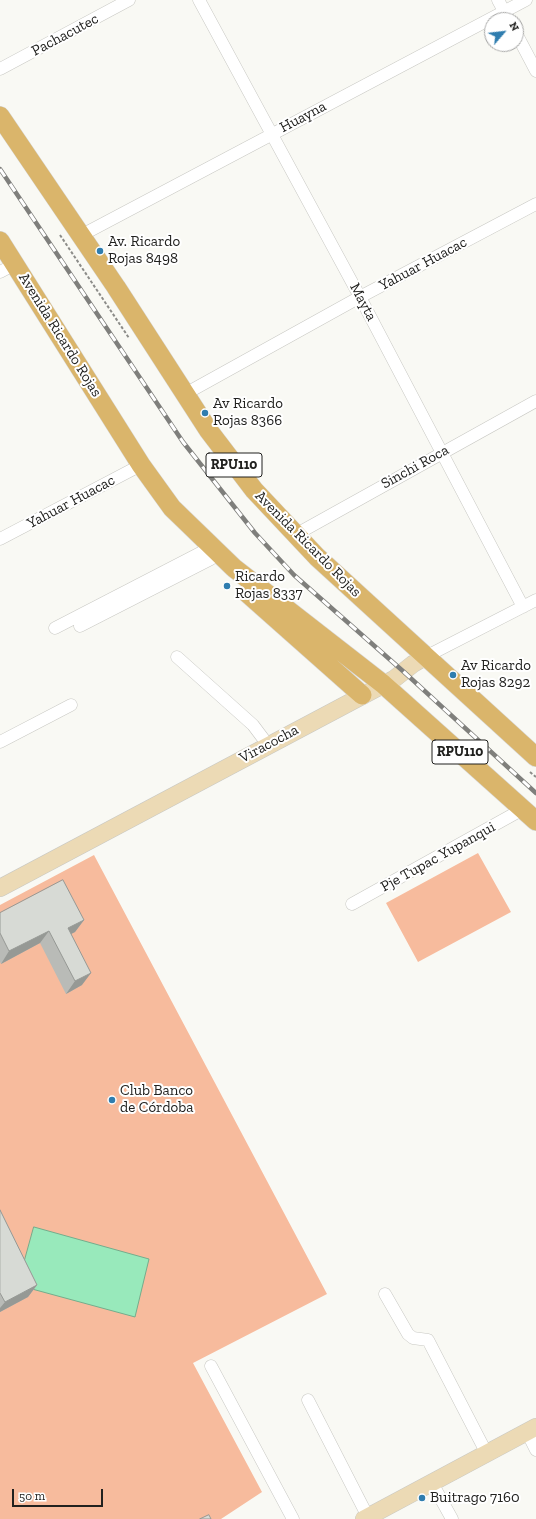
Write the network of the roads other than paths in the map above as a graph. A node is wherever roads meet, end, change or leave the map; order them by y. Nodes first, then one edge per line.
1 (129, 0) edge
2 (199, 0) edge
3 (498, 0) edge
4 (526, 0) edge
5 (505, 12) edge
6 (512, 12) edge
7 (484, 27) edge
8 (524, 48) edge
9 (0, 70) edge
10 (536, 71) edge
11 (0, 116) edge
12 (272, 133) junction
13 (536, 204) edge
14 (80, 236) junction
15 (0, 241) edge
16 (7, 268) edge
17 (360, 297) junction
18 (185, 394) junction
19 (536, 402) edge
20 (443, 452) junction
21 (141, 465) junction
22 (172, 508) junction
23 (295, 535) junction
24 (0, 539) edge
25 (207, 555) junction
26 (536, 600) edge
27 (524, 607) junction
28 (80, 626) dead end
29 (55, 628) dead end
30 (177, 657) dead end
31 (425, 657) junction
32 (383, 684) junction
33 (362, 695) junction
34 (71, 706) dead end
35 (0, 742) edge
36 (268, 745) junction
37 (536, 757) edge
38 (530, 815) edge
39 (0, 888) edge
40 (352, 904) dead end
41 (385, 1294) dead end
42 (211, 1366) dead end
43 (308, 1400) dead end
44 (531, 1430) edge
45 (536, 1450) edge
46 (487, 1454) junction
47 (432, 1483) junction
48 (366, 1518) edge
49 (293, 1519) edge
50 (452, 1519) edge

1 - 9 street, Pachacutec
2 - 12 street, Mayta
3 - 5 street
4 - 6 street, Huayna
7 - 12 street, Huayna
8 - 10 street
11 - 14 main road, Avenida Ricardo Rojas / RPU110
12 - 14 street, Huayna
12 - 17 street, Mayta
13 - 17 street, Yahuar Huacac
14 - 18 main road, Avenida Ricardo Rojas / RPU110
15 - 16 main road, Avenida Ricardo Rojas / RPU110
16 - 21 main road, Avenida Ricardo Rojas / RPU110
17 - 18 street, Yahuar Huacac
17 - 20 street, Mayta
18 - 23 main road, Avenida Ricardo Rojas / RPU110
19 - 20 street, Sinchi Roca
20 - 23 street, Sinchi Roca
20 - 27 street, Mayta
21 - 22 main road, Avenida Ricardo Rojas / RPU110
21 - 24 street, Yahuar Huacac
22 - 25 main road
22 - 32 main road, Avenida Ricardo Rojas / RPU110
23 - 31 main road, Avenida Ricardo Rojas / RPU110
25 - 28 street
25 - 29 street
25 - 33 main road
26 - 27 street, Viracocha
27 - 31 street, Viracocha
30 - 36 street
31 - 32 main road, Viracocha
31 - 37 main road, Avenida Ricardo Rojas / RPU110
32 - 33 main road, Viracocha
32 - 38 main road, Avenida Ricardo Rojas / RPU110
33 - 36 main road, Viracocha
34 - 35 street
36 - 39 main road, Viracocha
38 - 40 street, Pje Tupac Yupanqui
41 - 46 street
42 - 49 street
43 - 48 street
44 - 45 street
44 - 46 main road
46 - 47 main road
47 - 48 main road
47 - 50 street

